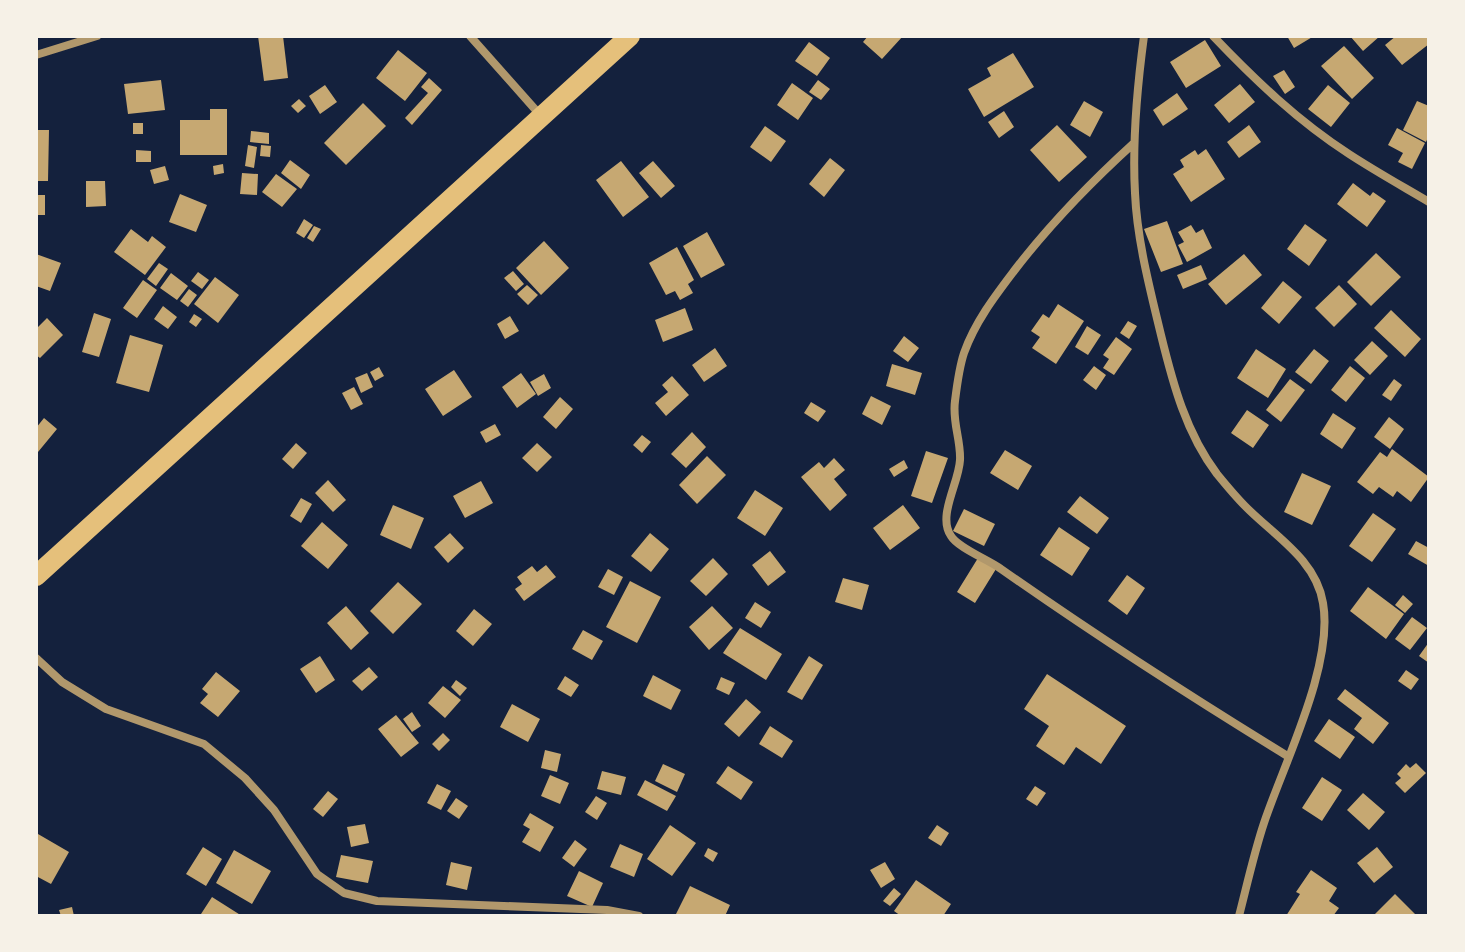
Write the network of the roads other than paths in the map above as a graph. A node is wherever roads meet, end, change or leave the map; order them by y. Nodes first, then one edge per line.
1 (97, 36) edge
2 (470, 36) edge
3 (630, 36) edge
4 (1144, 36) edge
5 (1213, 36) edge
6 (36, 55) edge
7 (541, 117) junction
8 (1134, 143) junction
9 (1429, 202) edge
10 (36, 576) edge
11 (36, 658) edge
12 (1289, 757) junction
13 (639, 916) edge
14 (1239, 916) edge

1 - 6 street
2 - 7 street
3 - 7 main road
4 - 8 street
5 - 9 street
7 - 10 main road
8 - 12 street
8 - 12 street
11 - 13 street
12 - 14 street

